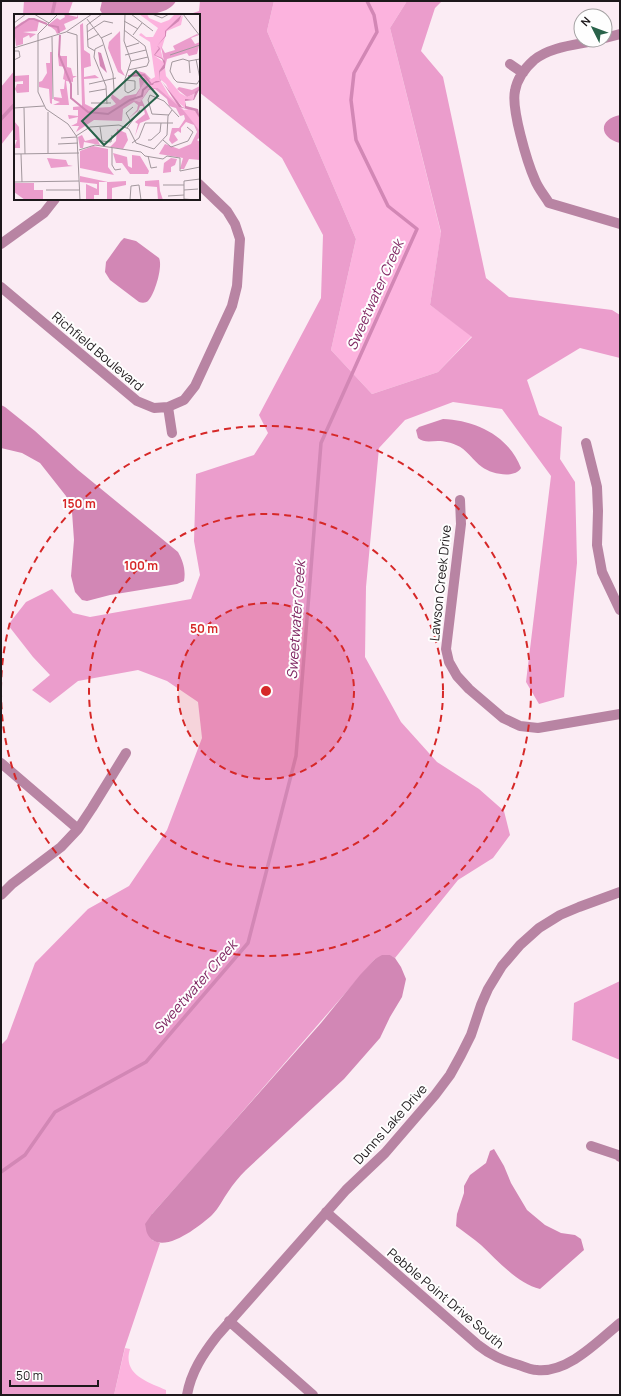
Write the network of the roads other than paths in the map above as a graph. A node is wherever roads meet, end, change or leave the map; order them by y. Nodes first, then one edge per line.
1 (573, 46) edge
2 (510, 64) dead end
3 (523, 72) junction
4 (200, 185) edge
5 (54, 200) edge
6 (620, 224) edge
7 (1, 244) edge
8 (1, 286) edge
9 (168, 407) junction
10 (172, 433) dead end
11 (586, 443) dead end
12 (460, 500) dead end
13 (620, 610) edge
14 (620, 714) edge
15 (126, 753) dead end
16 (1, 764) edge
17 (78, 829) junction
18 (620, 892) edge
19 (1, 895) edge
20 (591, 1146) dead end
21 (620, 1157) edge
22 (326, 1212) junction
23 (229, 1321) junction
24 (620, 1323) edge
25 (187, 1395) edge
26 (313, 1395) edge

1 - 3 street
2 - 3 street
3 - 6 street
4 - 9 street
5 - 7 street
8 - 9 street, Richfield Boulevard
9 - 10 street
11 - 13 street
12 - 14 street, Lawson Creek Drive
15 - 17 street
16 - 17 street
17 - 19 street
18 - 22 street, Dunns Lake Drive
20 - 21 street
22 - 23 street, Dunns Lake Drive
22 - 24 street, Pebble Point Drive South
23 - 25 street, Dunns Lake Drive
23 - 26 street

